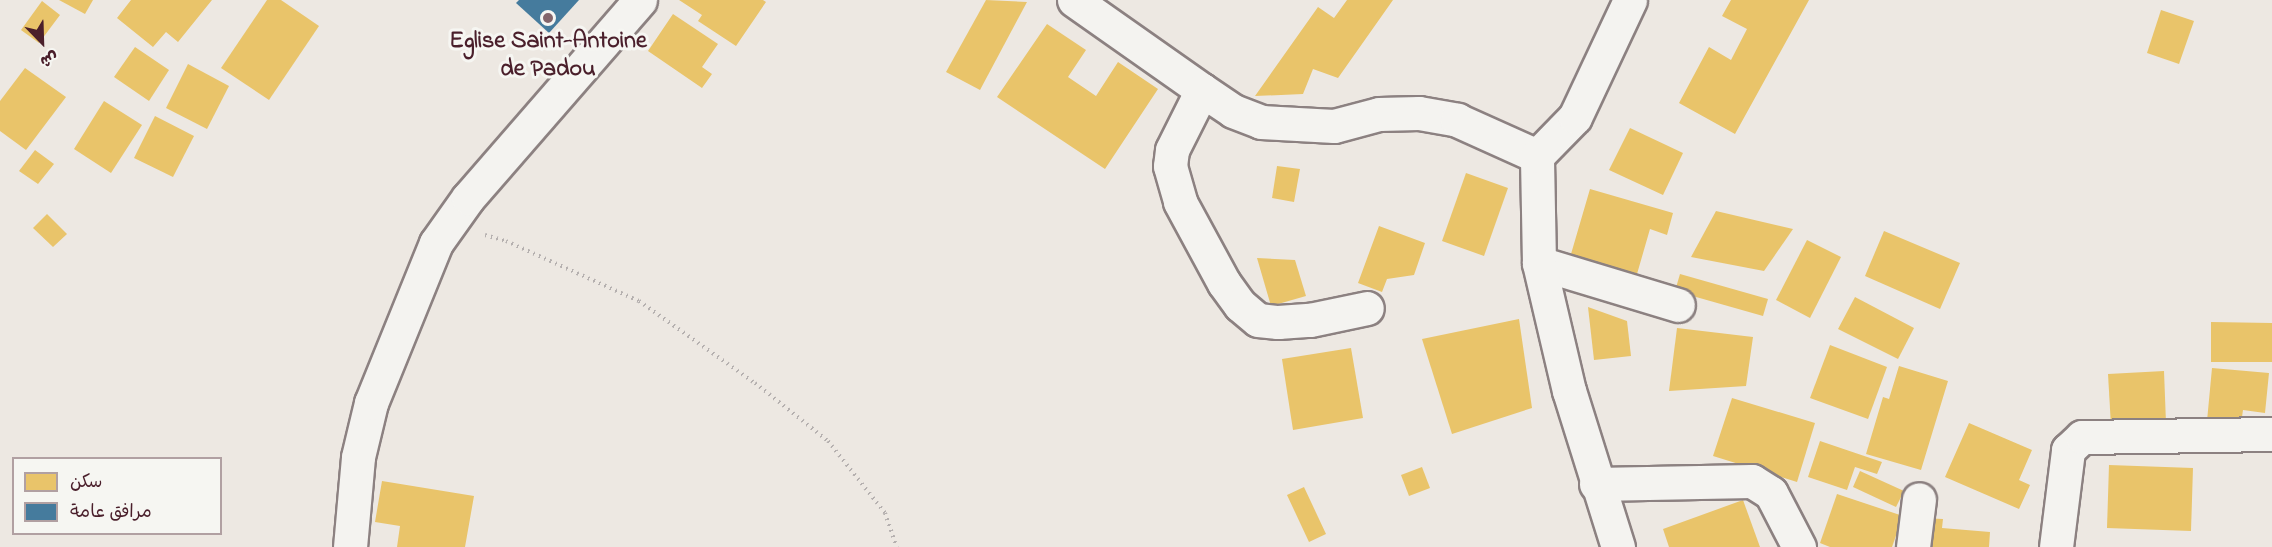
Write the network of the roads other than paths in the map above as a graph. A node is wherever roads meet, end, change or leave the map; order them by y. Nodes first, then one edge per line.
1 (640, 0) edge
2 (1074, 0) edge
3 (1630, 0) edge
4 (1202, 90) junction
5 (1537, 156) junction
6 (1539, 263) junction
7 (1678, 305) dead end
8 (1367, 308) dead end
9 (2272, 434) edge
10 (1596, 484) junction
11 (1919, 499) dead end
12 (350, 547) edge
13 (1618, 547) edge
14 (1799, 547) edge
15 (1913, 547) edge
16 (2056, 547) edge

1 - 12 street
2 - 4 street
3 - 5 street
4 - 5 street
4 - 8 street
5 - 6 street
6 - 7 street
6 - 10 street
9 - 16 street
10 - 13 street
10 - 14 street
11 - 15 street

